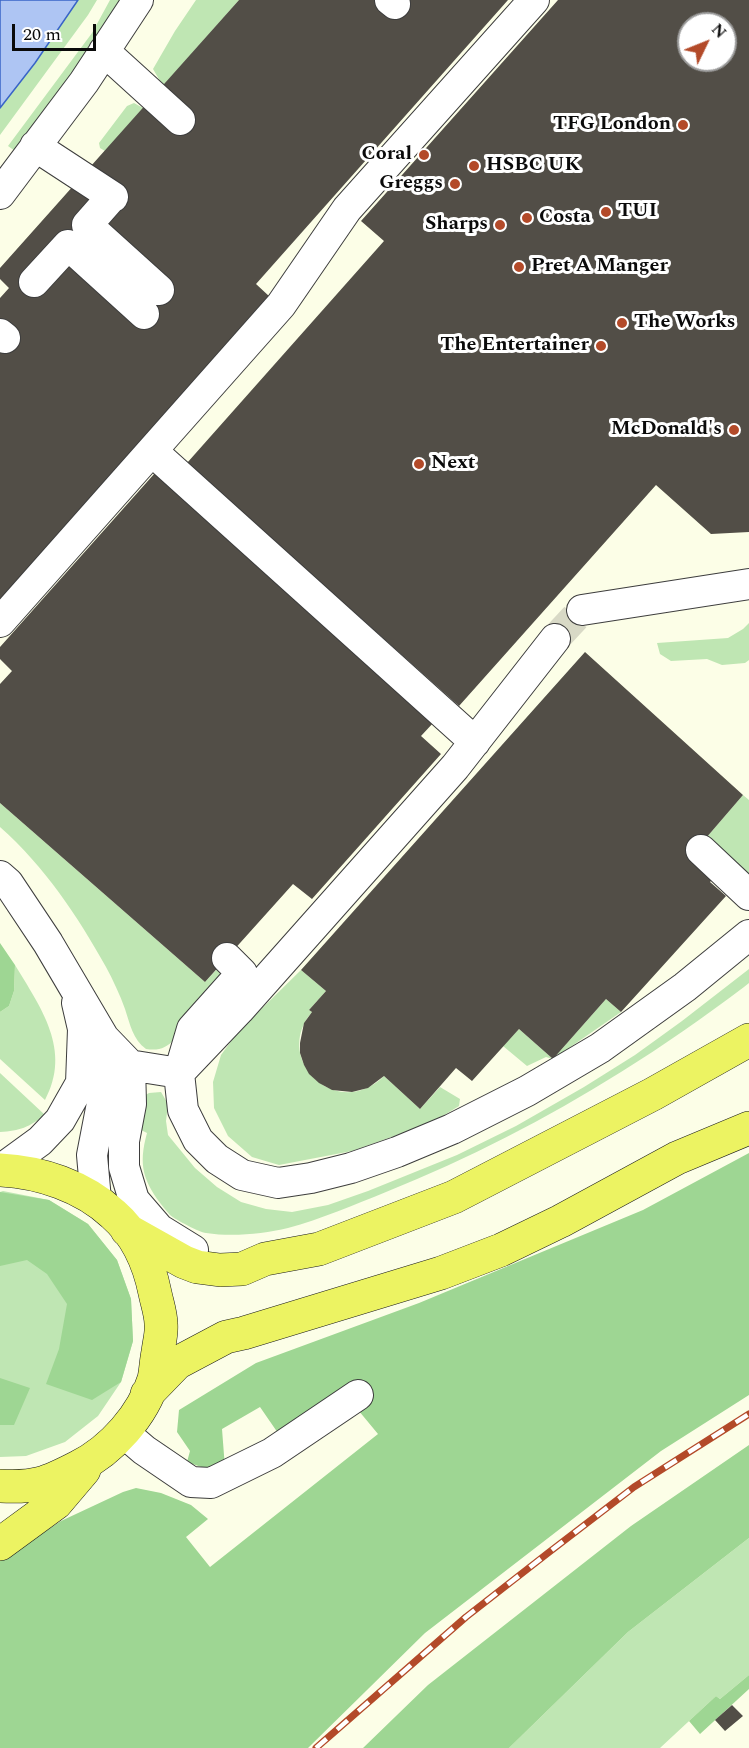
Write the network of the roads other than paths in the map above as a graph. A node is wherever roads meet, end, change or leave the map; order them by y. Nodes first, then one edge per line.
1 (138, 0) edge
2 (534, 0) edge
3 (104, 51) junction
4 (180, 120) dead end
5 (36, 146) junction
6 (0, 194) edge
7 (34, 282) dead end
8 (152, 451) junction
9 (749, 584) edge
10 (582, 610) tunnel mouth
11 (0, 622) edge
12 (555, 639) tunnel mouth
13 (475, 742) junction
14 (701, 850) dead end
15 (0, 876) edge
16 (749, 895) edge
17 (749, 935) edge
18 (227, 958) dead end
19 (72, 983) junction
20 (749, 1017) edge
21 (749, 1040) edge
22 (115, 1055) junction
23 (179, 1073) junction
24 (653, 1094) junction
25 (749, 1105) edge
26 (749, 1128) edge
27 (677, 1158) junction
28 (0, 1170) edge
29 (96, 1200) junction
30 (127, 1230) junction
31 (265, 1259) junction
32 (147, 1394) junction
33 (358, 1395) dead end
34 (123, 1432) junction
35 (93, 1459) junction
36 (0, 1486) edge
37 (0, 1544) edge

1 - 3 lane
2 - 8 lane
3 - 4 lane
3 - 5 lane
5 - 6 lane
5 - 7 lane
8 - 11 lane
8 - 13 lane
9 - 10 lane
12 - 13 lane
13 - 23 lane
14 - 16 lane
15 - 19 lane
17 - 23 lane
18 - 23 lane
19 - 22 lane
19 - 28 lane
20 - 24 main road
21 - 24 main road
22 - 23 lane
22 - 29 lane
22 - 31 lane
24 - 31 main road
25 - 27 main road
26 - 27 main road
27 - 32 main road
28 - 29 main road
29 - 30 main road
30 - 31 main road
30 - 32 main road
32 - 34 main road
33 - 34 lane
34 - 35 main road
35 - 36 main road
35 - 37 main road

